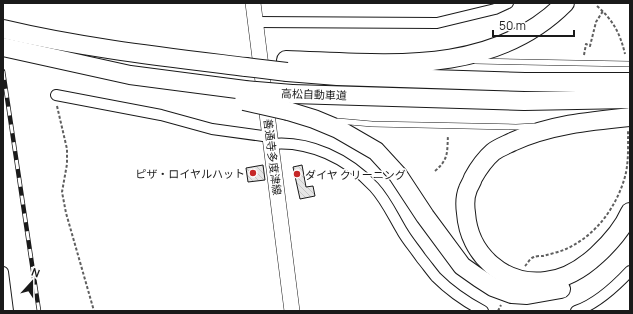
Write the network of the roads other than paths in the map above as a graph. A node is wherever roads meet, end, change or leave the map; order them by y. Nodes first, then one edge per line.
1 (253, 3) edge
2 (508, 3) edge
3 (565, 3) edge
4 (256, 22) junction
5 (3, 29) edge
6 (3, 47) edge
7 (442, 60) junction
8 (629, 64) edge
9 (287, 66) junction
10 (56, 95) road end
11 (290, 103) junction
12 (629, 104) edge
13 (314, 119) junction
14 (567, 124) junction
15 (271, 140) junction
16 (630, 212) edge
17 (630, 234) edge
18 (630, 271) edge
19 (3, 272) edge
20 (8, 311) edge
21 (292, 311) edge
22 (483, 311) edge
23 (576, 311) edge

1 - 4 main road, 善通寺多度津線
2 - 4 street
3 - 7 highway
4 - 15 main road, 善通寺多度津線
5 - 9 highway, 高松自動車道, bridge
6 - 11 highway, bridge
7 - 8 lane
7 - 9 highway
9 - 12 highway, 高松自動車道
10 - 15 street
11 - 12 highway, 高松自動車道
11 - 13 highway
12 - 14 highway
13 - 14 lane
13 - 17 highway
14 - 16 highway
15 - 21 main road, 善通寺多度津線
15 - 22 street
18 - 23 street
19 - 20 street

